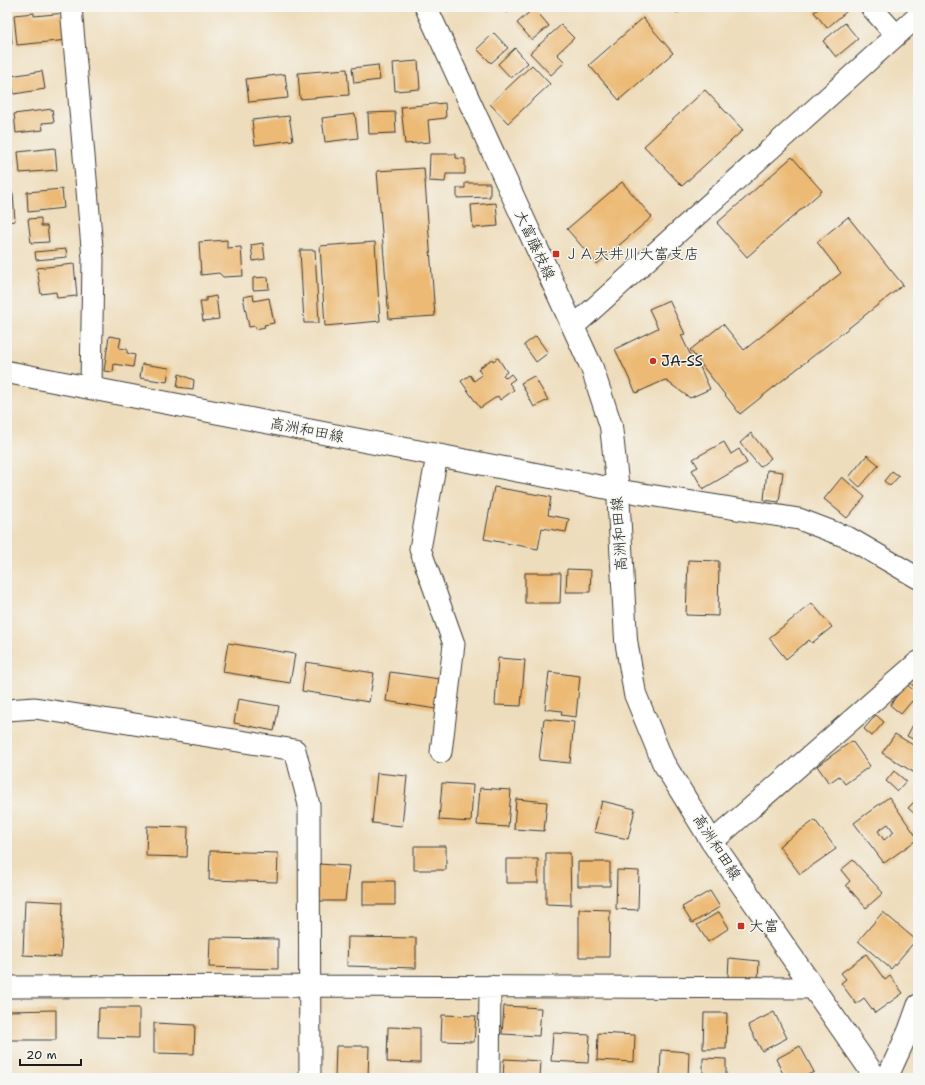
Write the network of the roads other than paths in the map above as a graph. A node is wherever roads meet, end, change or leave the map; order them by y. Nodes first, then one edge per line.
1 (72, 7) edge
2 (426, 7) edge
3 (871, 7) edge
4 (918, 16) edge
5 (896, 35) junction
6 (573, 328) junction
7 (7, 372) edge
8 (91, 387) junction
9 (437, 456) junction
10 (618, 490) junction
11 (918, 578) edge
12 (918, 662) edge
13 (7, 710) edge
14 (441, 752) dead end
15 (712, 842) junction
16 (309, 986) junction
17 (490, 986) junction
18 (7, 987) edge
19 (813, 988) junction
20 (918, 1005) edge
21 (310, 1078) edge
22 (490, 1078) edge
23 (876, 1078) edge
24 (886, 1078) edge

1 - 8 street
2 - 6 main road, 大富藤枝線
3 - 5 street
4 - 5 street
5 - 6 street
6 - 10 main road, 大富藤枝線
7 - 8 main road, 高洲和田線
8 - 9 main road, 高洲和田線
9 - 10 main road, 高洲和田線
9 - 14 street
10 - 11 street
10 - 15 main road, 高洲和田線
12 - 15 street
13 - 16 street
15 - 19 main road, 高洲和田線
16 - 17 street
16 - 18 street
16 - 21 street
17 - 19 street
17 - 22 street
19 - 23 main road, 高洲和田線
20 - 24 street

